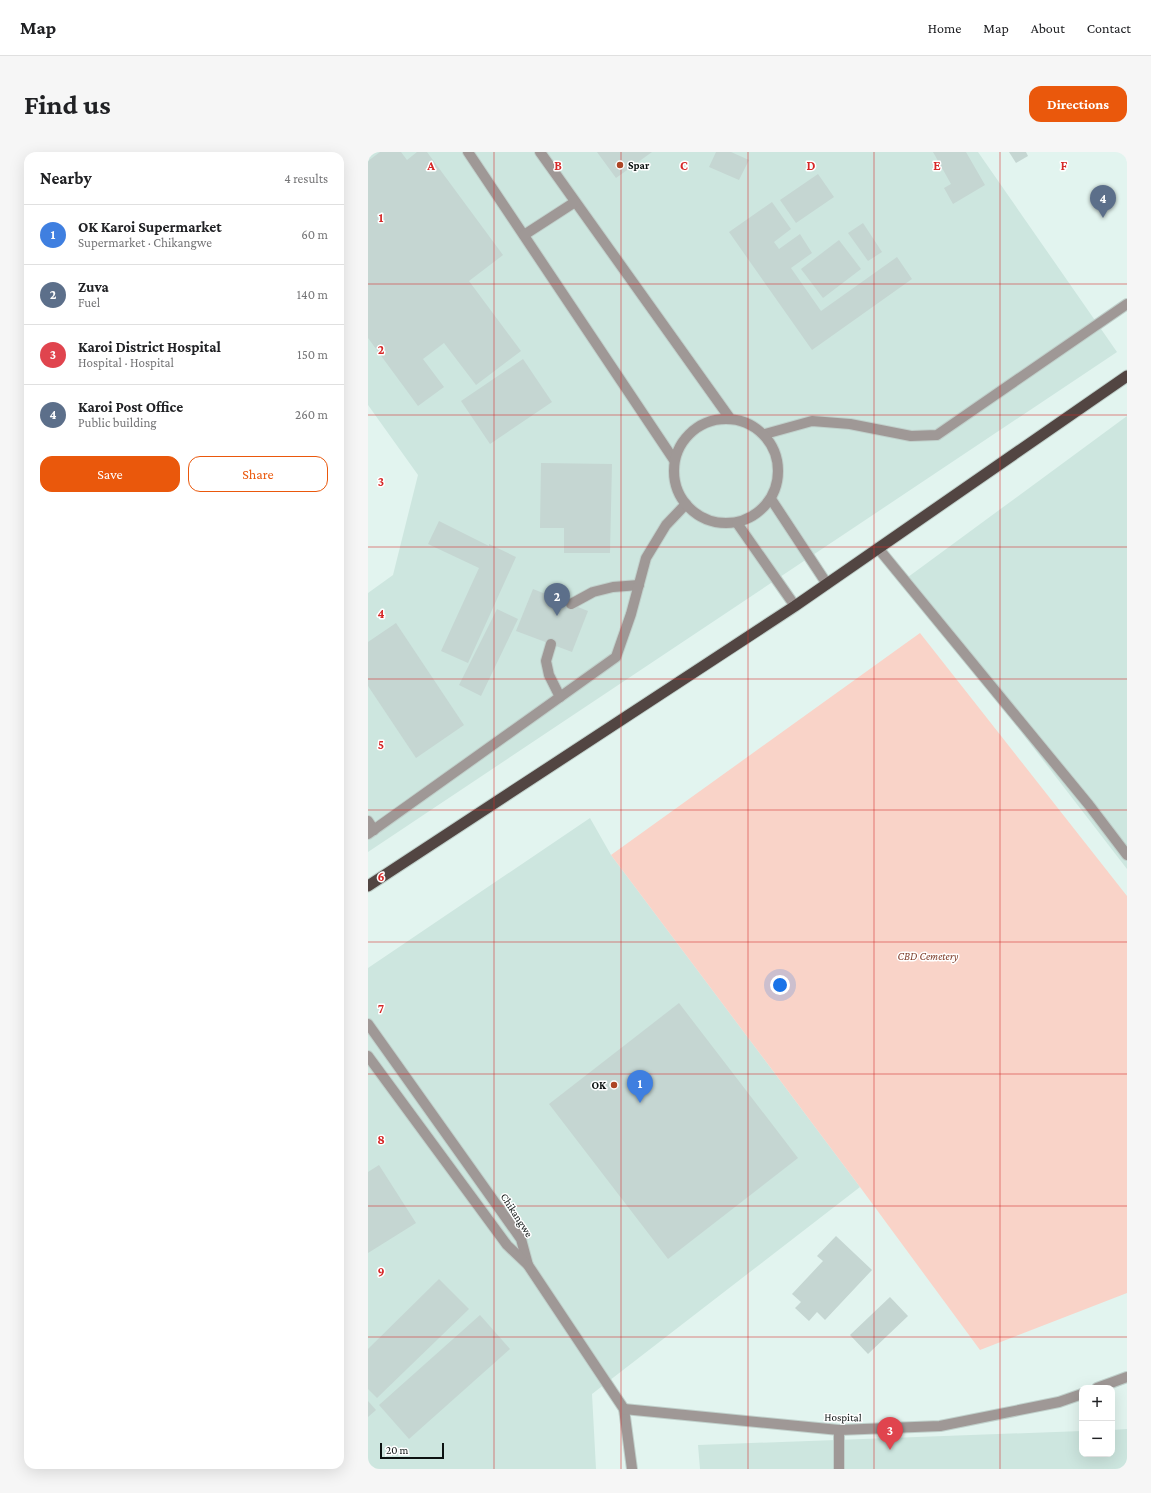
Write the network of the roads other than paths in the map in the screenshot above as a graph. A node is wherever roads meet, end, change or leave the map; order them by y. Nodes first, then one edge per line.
1 (468, 152) edge
2 (540, 152) edge
3 (575, 202) junction
4 (524, 235) junction
5 (1127, 304) edge
6 (1127, 376) edge
7 (729, 417) junction
8 (765, 434) junction
9 (674, 460) junction
10 (771, 499) junction
11 (686, 504) junction
12 (738, 523) junction
13 (878, 548) junction
14 (639, 584) junction
15 (827, 584) junction
16 (570, 604) dead end
17 (795, 606) junction
18 (551, 644) dead end
19 (560, 697) junction
20 (368, 821) edge
21 (371, 832) edge
22 (1127, 855) edge
23 (368, 886) edge
24 (368, 1024) edge
25 (368, 1056) edge
26 (528, 1266) junction
27 (1127, 1377) edge
28 (1105, 1385) edge
29 (1079, 1395) edge
30 (624, 1409) junction
31 (839, 1430) junction
32 (632, 1469) edge
33 (839, 1469) edge

1 - 4 street
2 - 3 street
3 - 4 street
3 - 7 street
4 - 9 street
5 - 8 street
6 - 13 highway
7 - 8 street
7 - 9 street
8 - 10 street
9 - 11 street
10 - 12 street
10 - 15 street
11 - 12 street
11 - 14 street
12 - 17 street
13 - 15 highway
13 - 22 street
14 - 16 street
14 - 19 street
15 - 17 highway
17 - 23 highway
18 - 19 street
19 - 21 street
20 - 21 street
24 - 26 street, Chikangwe
25 - 26 street
26 - 30 street
27 - 28 street
29 - 31 street, Hospital
30 - 31 street, Hospital
30 - 32 street
31 - 33 street

